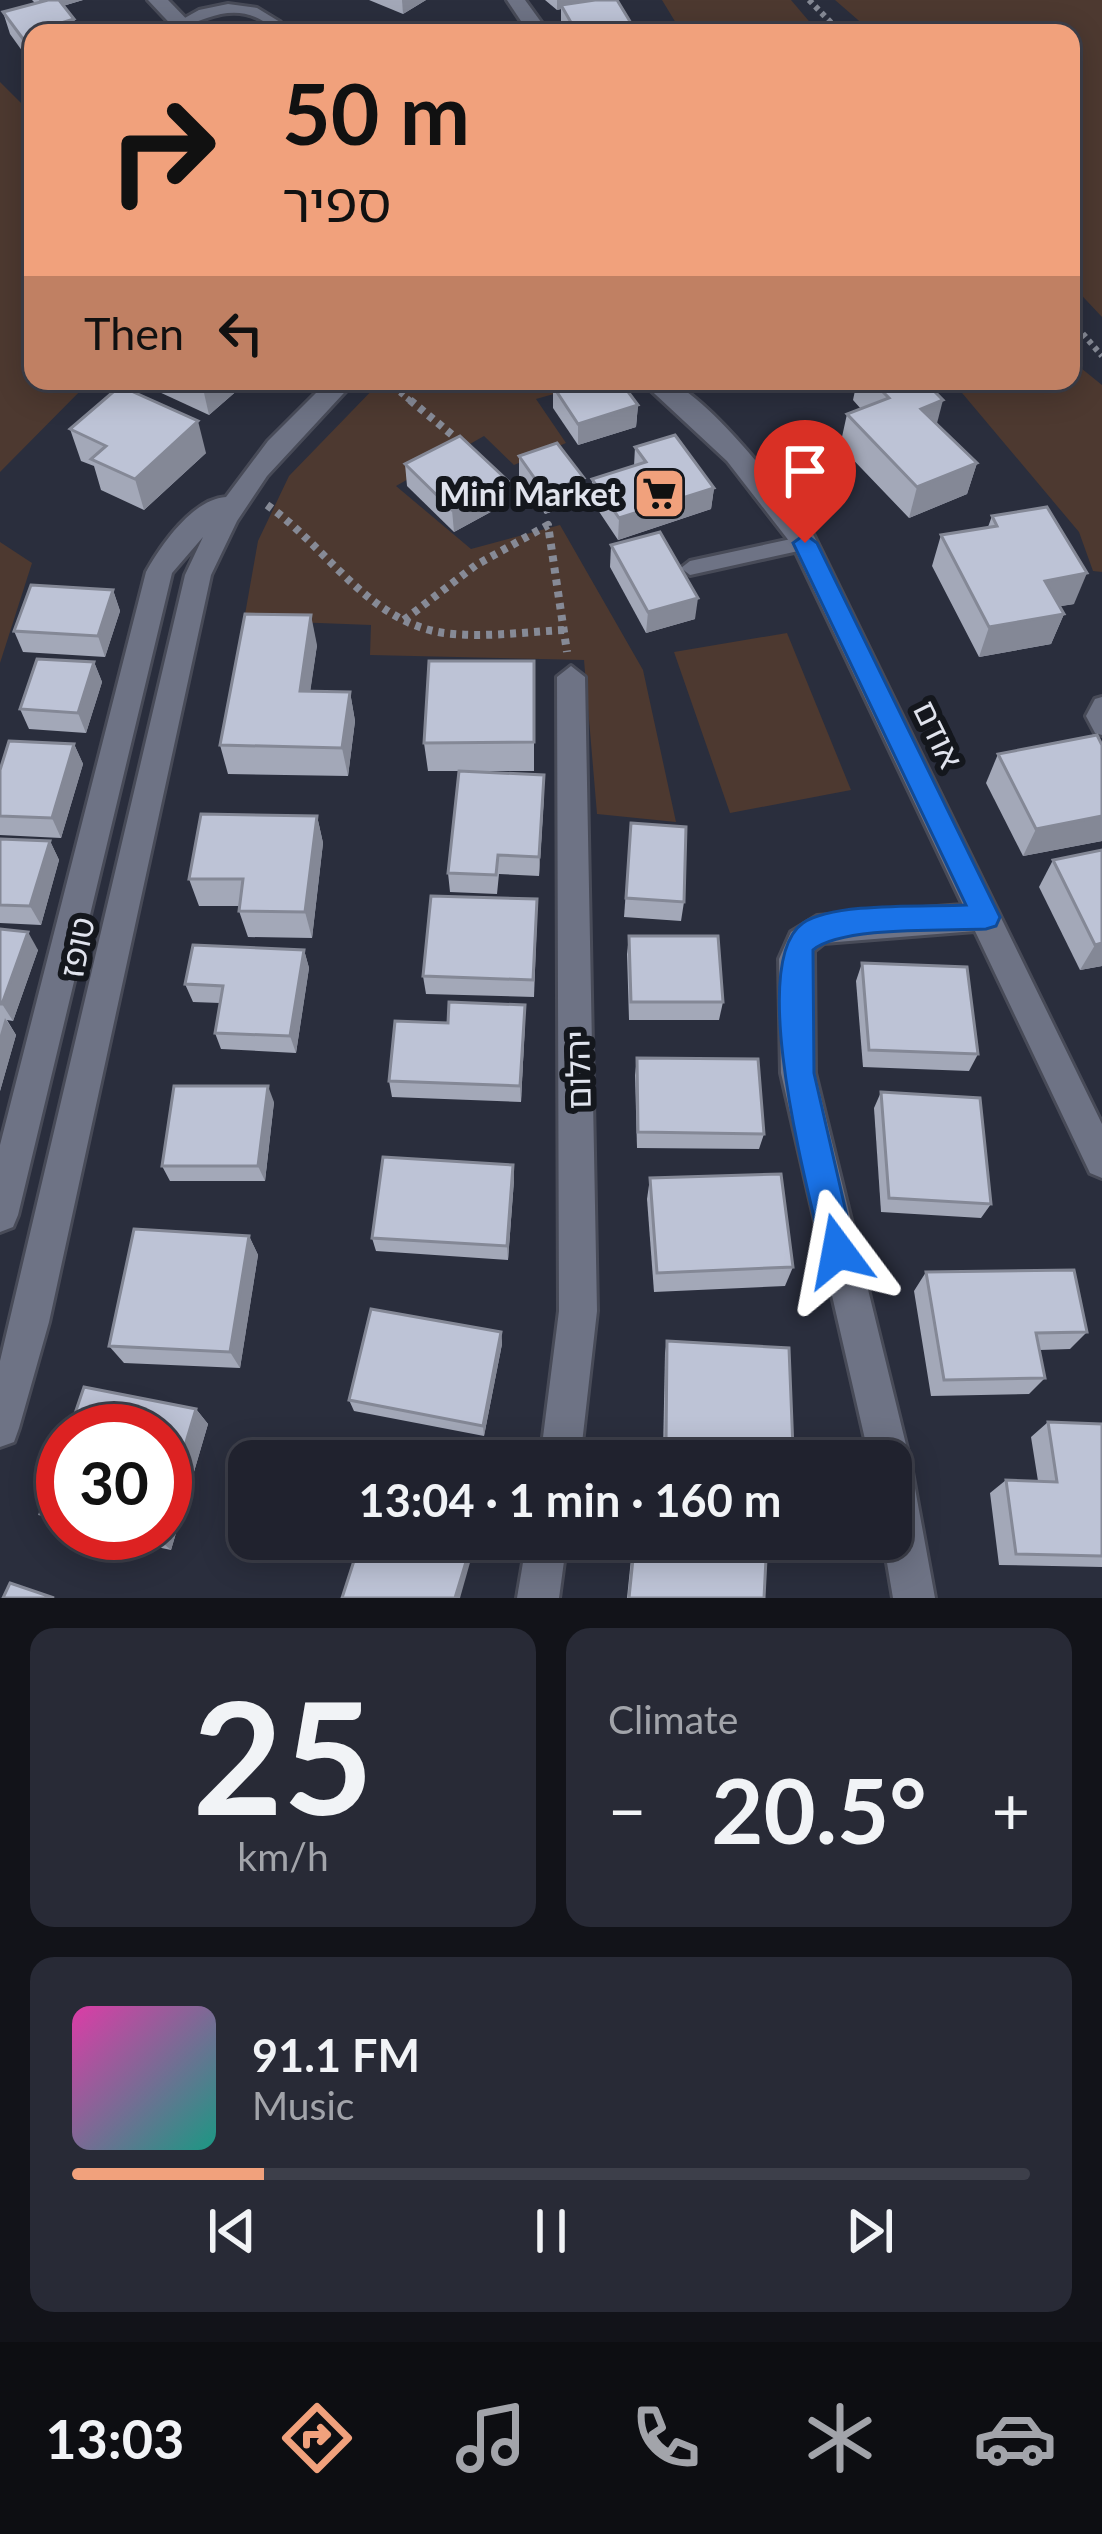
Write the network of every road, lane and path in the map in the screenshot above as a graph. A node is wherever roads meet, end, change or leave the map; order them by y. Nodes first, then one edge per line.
1 (157, 0) edge
2 (809, 0) edge
3 (182, 24) edge
4 (192, 24) edge
5 (273, 24) edge
6 (832, 24) edge
7 (1080, 330) edge
8 (1102, 356) edge
9 (335, 390) edge
10 (397, 390) edge
11 (663, 390) edge
12 (477, 456) edge
13 (240, 489) junction
14 (805, 543) junction
15 (690, 568) dead end
16 (404, 620) junction
17 (564, 630) junction
18 (571, 677) joint
19 (1102, 705) edge
20 (1102, 727) edge
21 (986, 917) junction
22 (1102, 1161) edge
23 (0, 1215) edge
24 (0, 1428) edge
25 (563, 1440) edge
26 (884, 1440) edge
27 (544, 1560) edge
28 (907, 1560) edge
29 (538, 1598) edge
30 (914, 1598) edge

1 - 3 street
2 - 6 path
4 - 5 lane
7 - 8 path
9 - 13 street, טופז
10 - 12 path
11 - 14 street, אודם
13 - 16 path
13 - 23 street, טופז
13 - 24 street, טופז
14 - 15 lane
14 - 21 street, אודם
16 - 17 path
16 - 17 path
17 - 18 path
18 - 25 street, יהלום
19 - 20 lane
21 - 22 street, אודם
21 - 26 street
27 - 29 street
28 - 30 street

